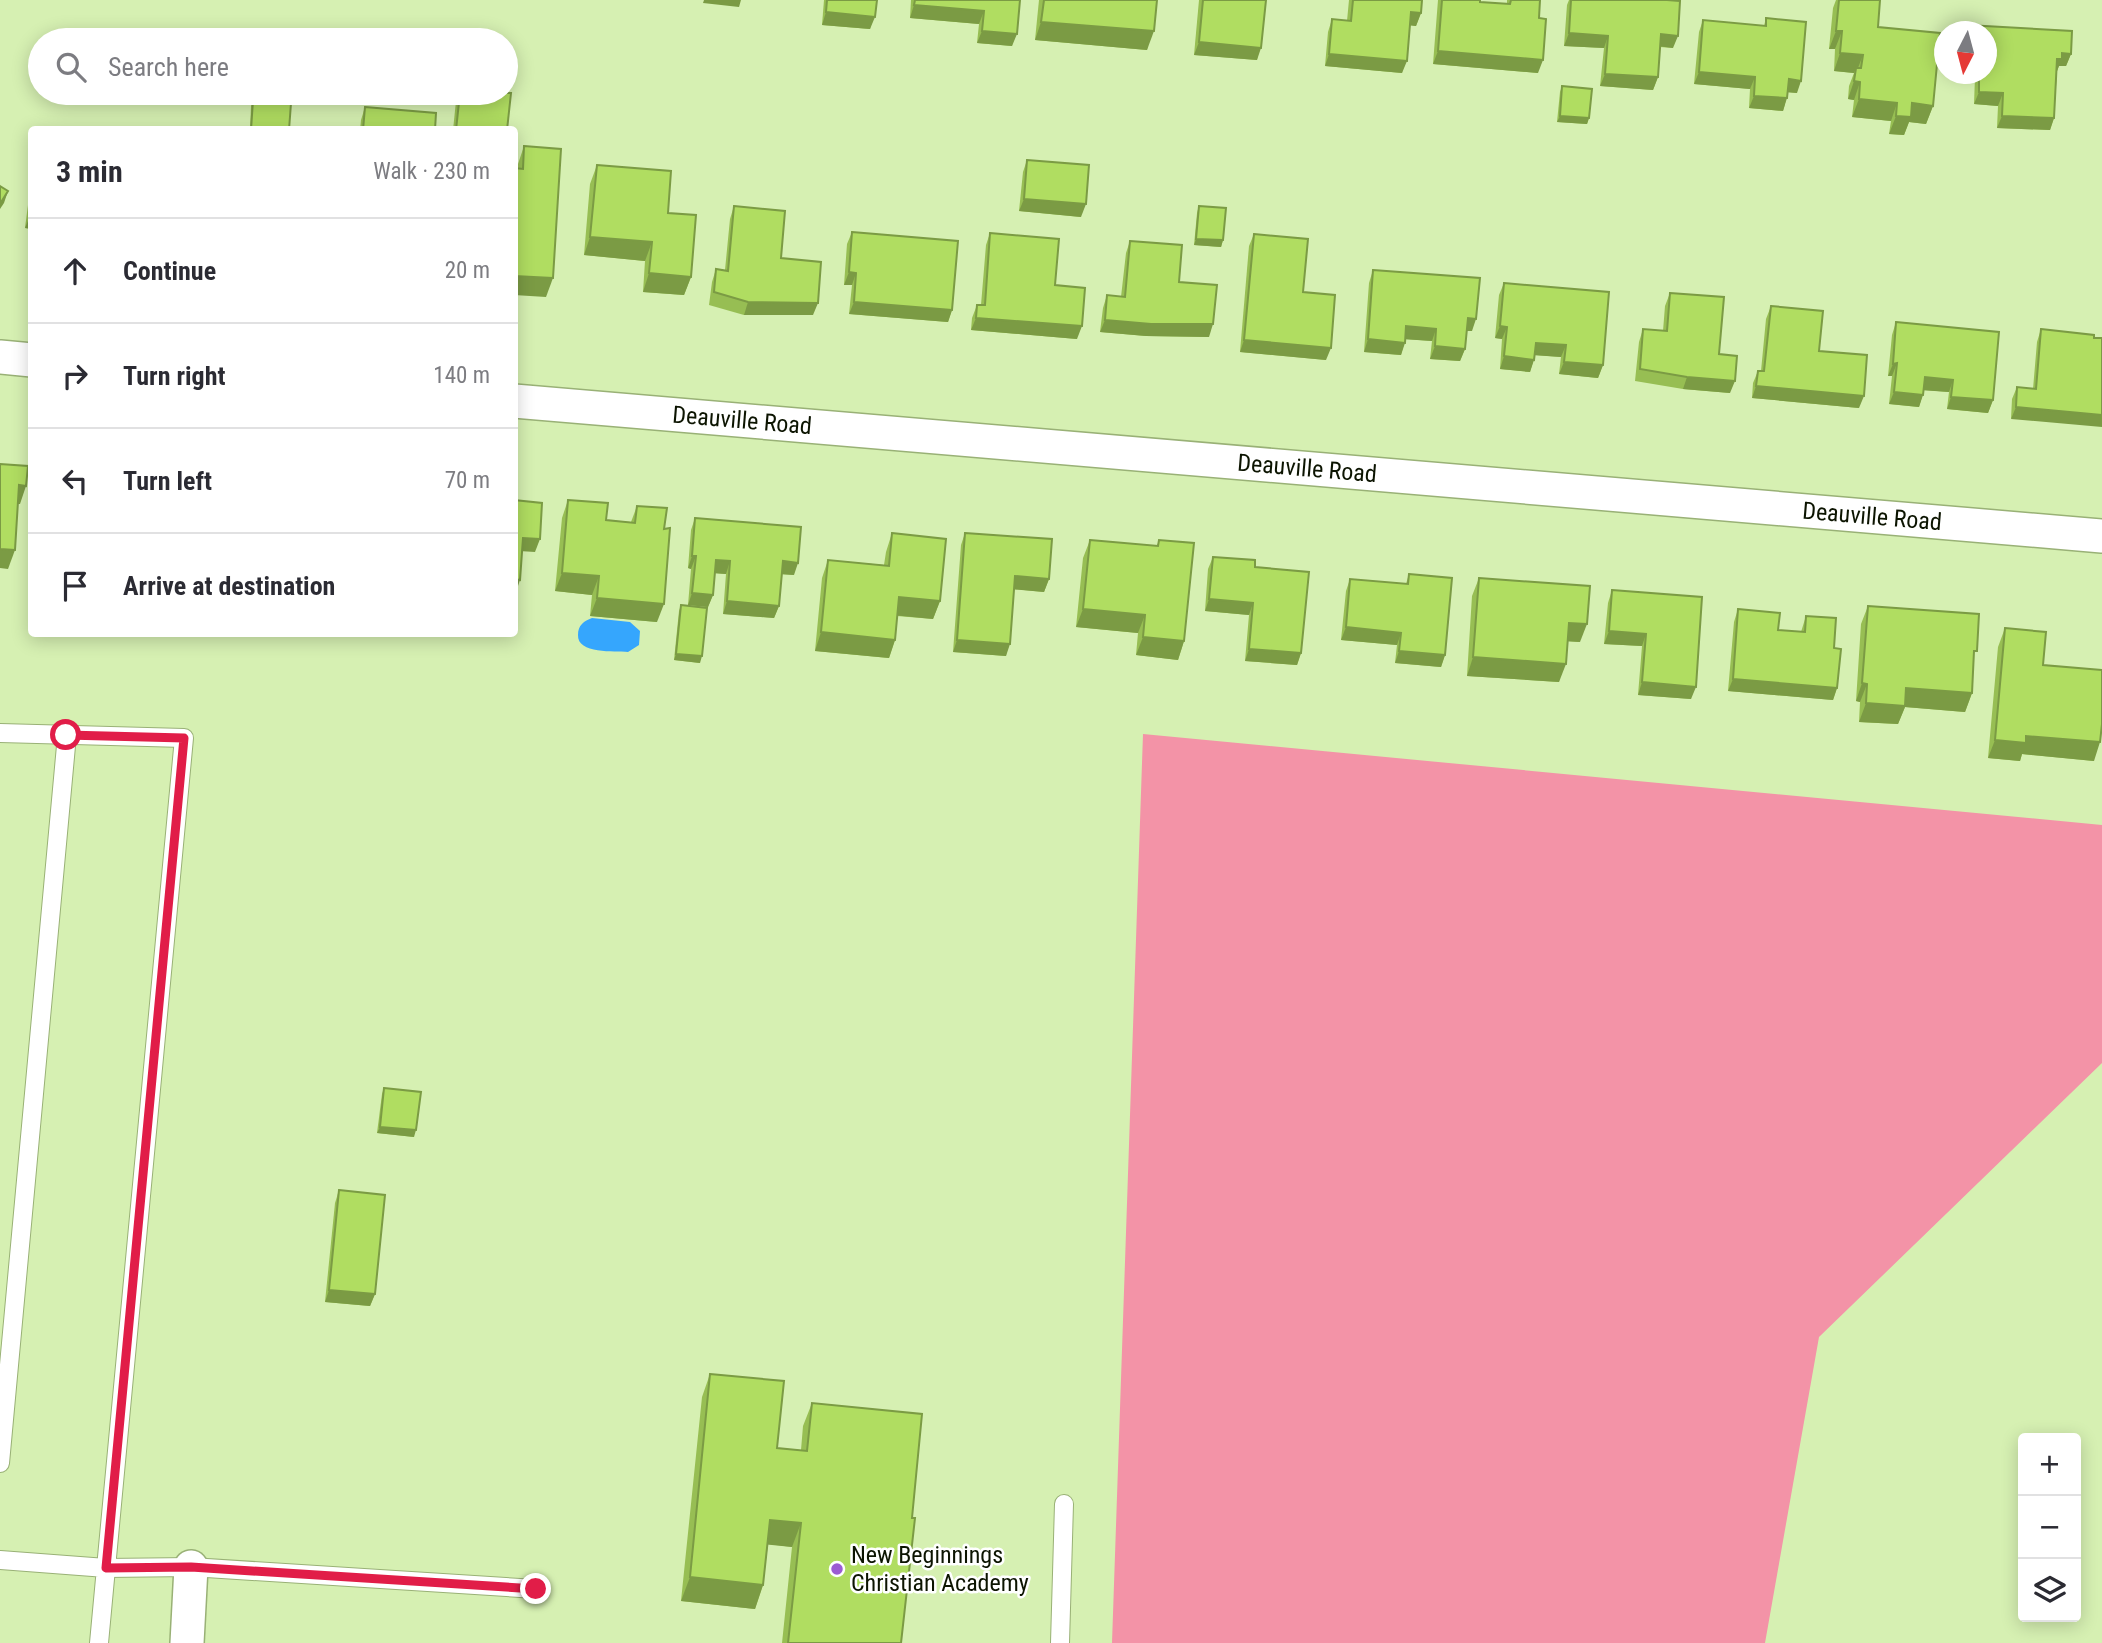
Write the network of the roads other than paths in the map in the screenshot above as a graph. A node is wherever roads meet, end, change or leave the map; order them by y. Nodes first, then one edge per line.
1 (0, 357) edge
2 (28, 360) edge
3 (518, 401) edge
4 (2102, 536) edge
5 (0, 733) edge
6 (66, 735) junction
7 (0, 1463) edge
8 (1063, 1504) dead end
9 (0, 1560) edge
10 (191, 1567) junction
11 (106, 1568) junction
12 (536, 1589) dead end
13 (99, 1643) edge
14 (187, 1643) edge
15 (1060, 1643) edge

1 - 2 street
3 - 4 street, Deauville Road
5 - 6 lane
6 - 7 lane
6 - 11 lane
8 - 15 lane
9 - 11 lane
10 - 11 lane
10 - 12 lane
10 - 14 street
11 - 13 lane

